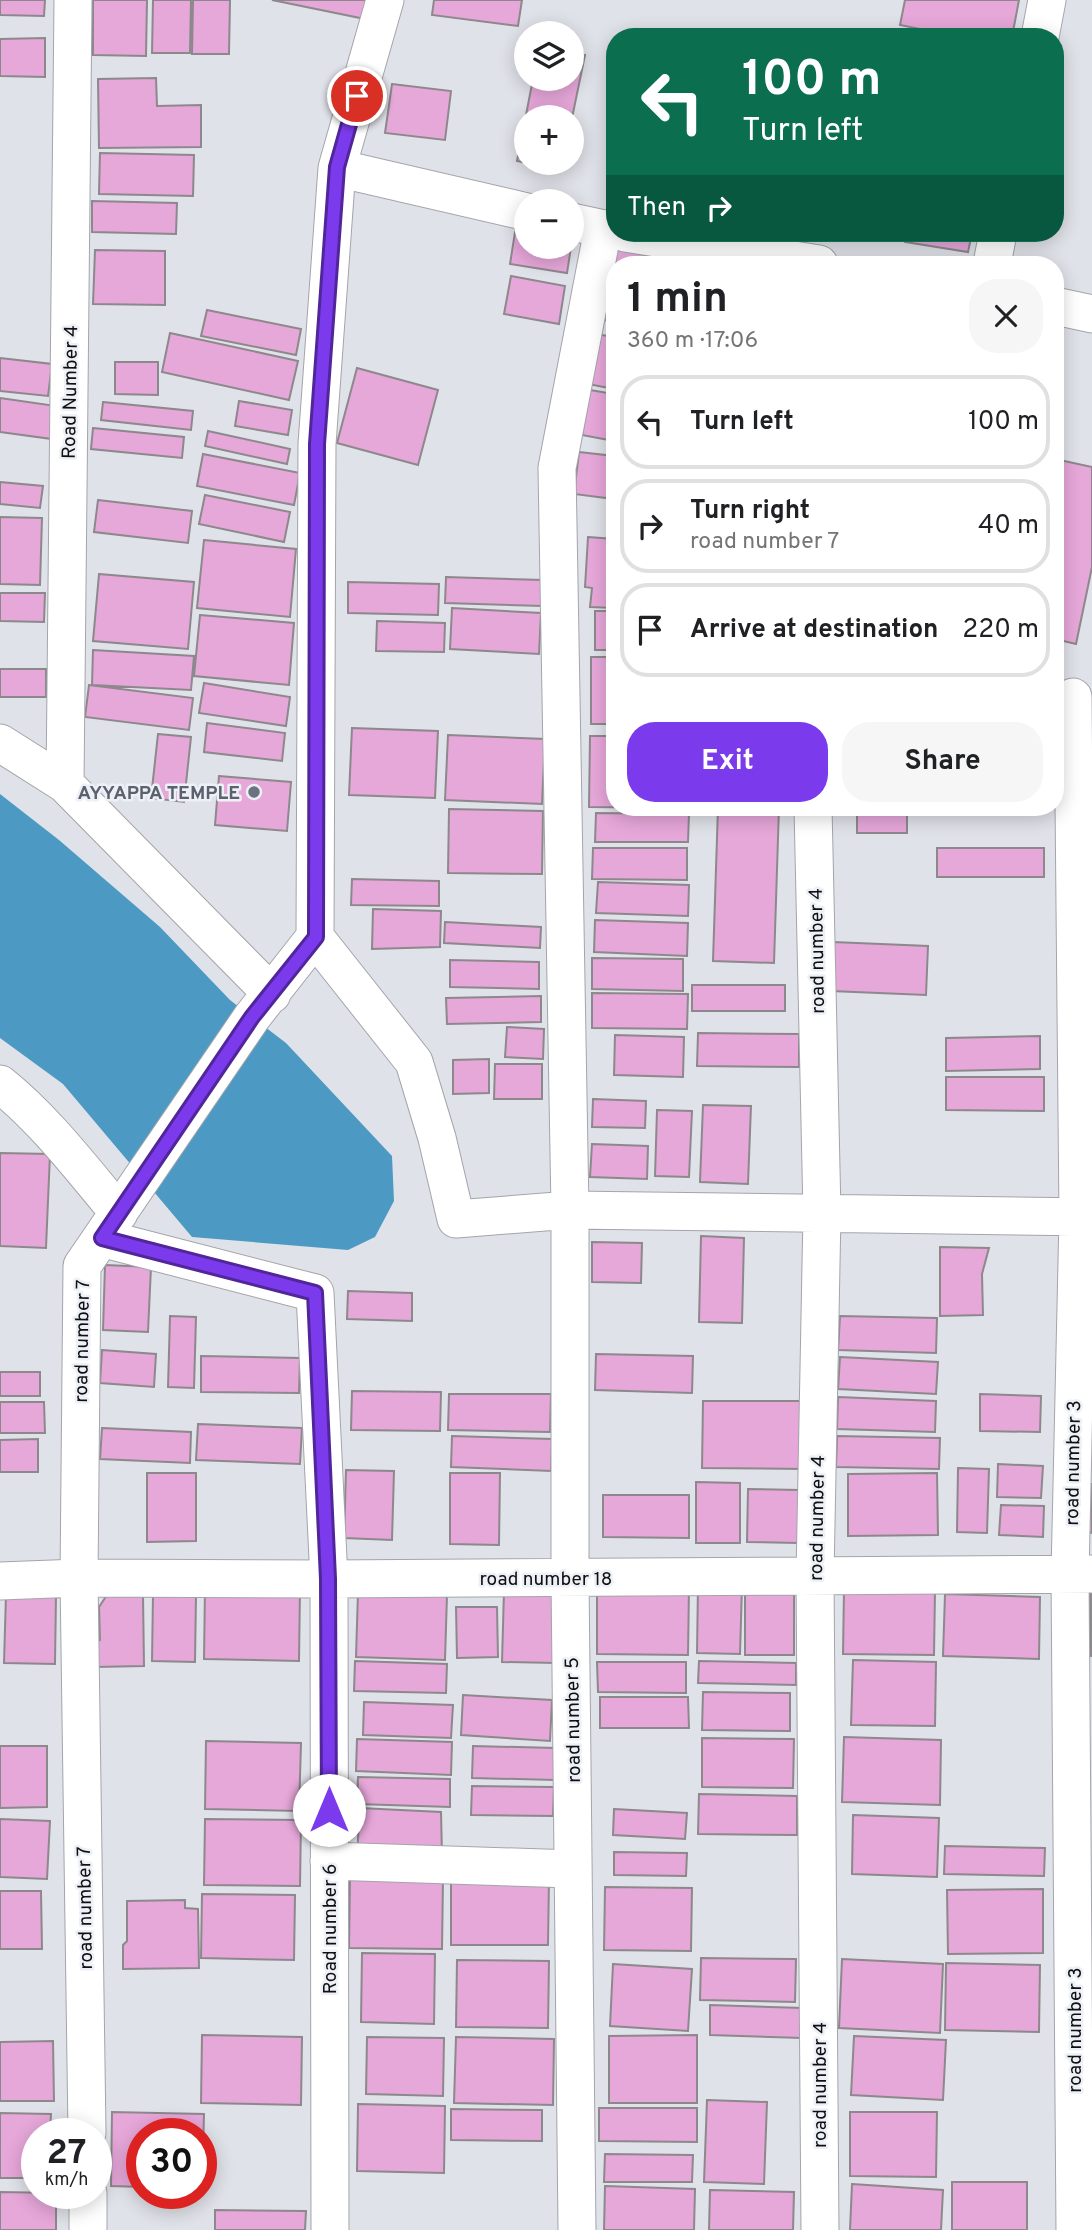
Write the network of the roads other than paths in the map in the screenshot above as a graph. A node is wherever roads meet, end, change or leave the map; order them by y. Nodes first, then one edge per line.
1 (73, 0) edge
2 (385, 0) edge
3 (1047, 0) edge
4 (1042, 28) edge
5 (337, 167) junction
6 (514, 209) edge
7 (604, 229) edge
8 (684, 242) edge
9 (770, 256) edge
10 (1064, 308) edge
11 (1092, 314) edge
12 (1073, 697) dead end
13 (0, 743) edge
14 (65, 784) junction
15 (813, 816) edge
16 (316, 937) junction
17 (262, 1006) junction
18 (0, 1084) edge
19 (570, 1210) junction
20 (822, 1213) junction
21 (1085, 1217) edge
22 (110, 1225) junction
23 (1081, 1574) edge
24 (815, 1576) junction
25 (79, 1578) junction
26 (570, 1578) junction
27 (328, 1579) junction
28 (0, 1581) edge
29 (329, 1861) junction
30 (573, 1869) junction
31 (87, 2118) edge
32 (88, 2209) edge
33 (88, 2230) edge
34 (330, 2230) edge
35 (577, 2230) edge
36 (820, 2230) edge
37 (1075, 2230) edge

1 - 14 street, Road Number 4
2 - 5 street
3 - 4 street
5 - 6 street
5 - 16 street
7 - 19 street, road number 5
8 - 9 street
10 - 11 street
12 - 21 street, road number 3
13 - 14 street
14 - 17 street
15 - 20 street, road number 4
16 - 17 street, road number 7
16 - 19 street
17 - 22 street, road number 7
18 - 22 street
19 - 20 street
19 - 26 street, road number 5
20 - 21 street
20 - 24 street, road number 4
21 - 23 street, road number 3
22 - 25 street, road number 7
22 - 27 street, Road number 6
23 - 24 street, road number 18
23 - 37 street, road number 3
24 - 26 street, road number 18
24 - 36 street, road number 4
25 - 27 street, road number 18
25 - 28 street, road number 18
25 - 31 street, road number 7
26 - 27 street, road number 18
26 - 30 street, road number 5
27 - 29 street, Road number 6
29 - 30 street
29 - 34 street, Road number 6
30 - 35 street, road number 5
32 - 33 street

